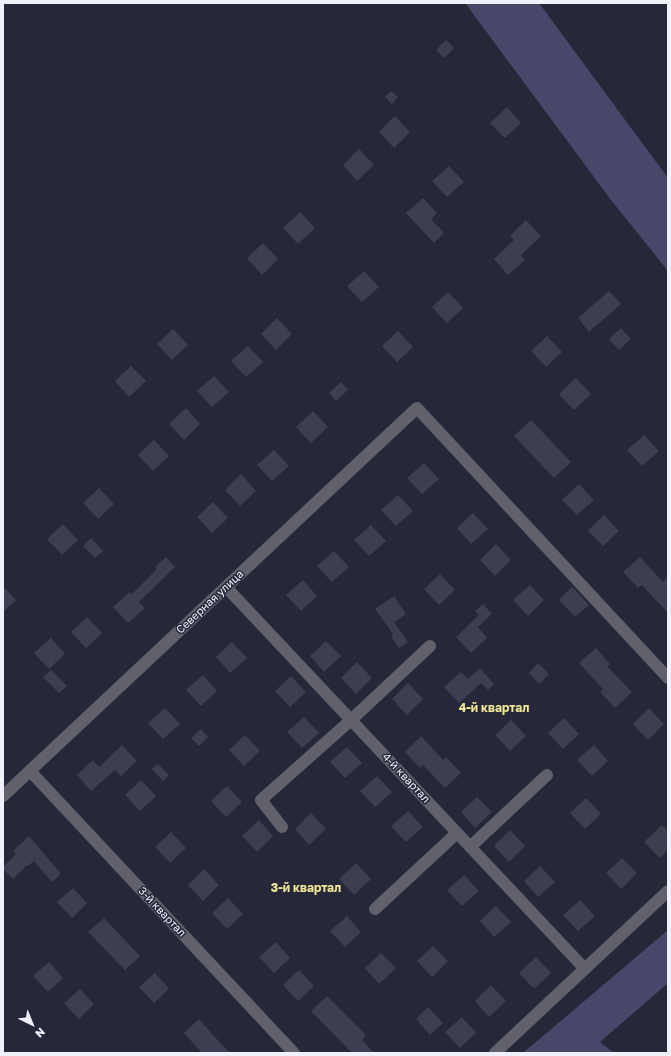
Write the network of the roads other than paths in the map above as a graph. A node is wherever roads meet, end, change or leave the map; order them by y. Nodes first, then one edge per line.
1 (226, 587) junction
2 (430, 646) dead end
3 (668, 678) edge
4 (351, 720) junction
5 (30, 771) junction
6 (547, 775) dead end
7 (3, 796) edge
8 (282, 827) dead end
9 (457, 833) junction
10 (470, 847) junction
11 (668, 891) edge
12 (375, 909) dead end
13 (585, 969) junction
14 (294, 1053) edge
15 (495, 1053) edge

1 - 3 street, Северная улица
1 - 4 street, 4-й квартал
1 - 5 street, Северная улица
2 - 4 street
4 - 8 street
4 - 9 street, 4-й квартал
5 - 7 street, Северная улица
5 - 14 street, 3-й квартал
6 - 10 street
9 - 10 street, 4-й квартал
9 - 12 street
10 - 13 street, 4-й квартал
11 - 13 street
13 - 15 street

